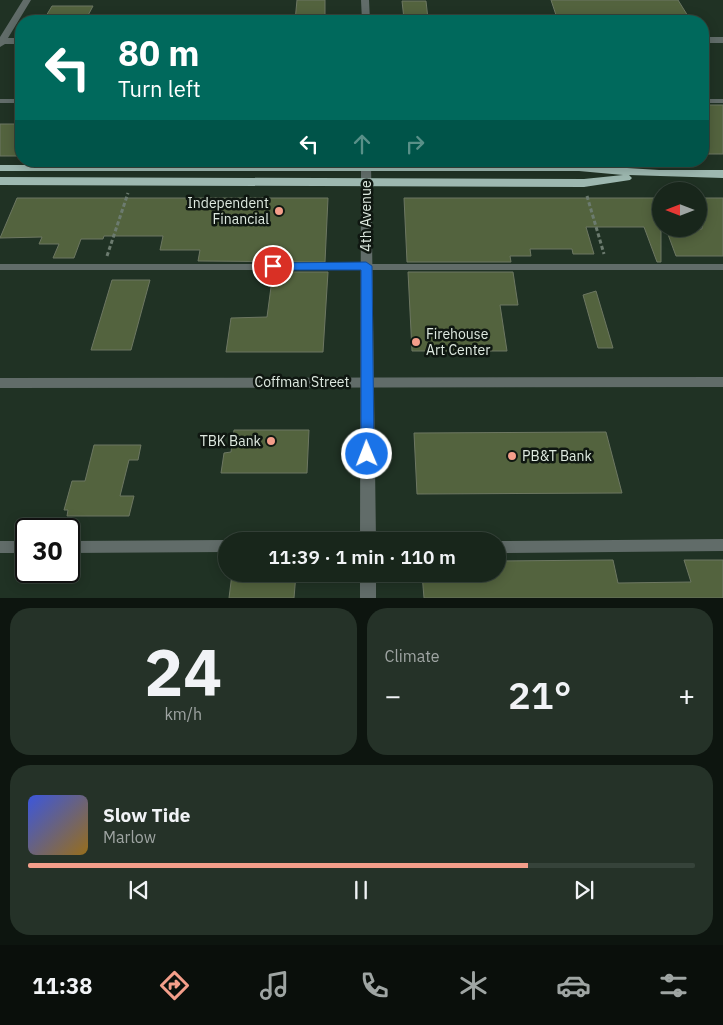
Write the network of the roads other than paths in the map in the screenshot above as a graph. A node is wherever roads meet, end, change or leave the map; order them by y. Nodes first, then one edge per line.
1 (27, 0) edge
2 (365, 0) edge
3 (18, 15) edge
4 (366, 15) edge
5 (15, 19) edge
6 (709, 40) edge
7 (723, 40) edge
8 (15, 41) edge
9 (1, 42) edge
10 (0, 101) edge
11 (15, 101) edge
12 (709, 101) edge
13 (723, 101) edge
14 (122, 167) edge
15 (366, 167) edge
16 (508, 167) edge
17 (0, 168) edge
18 (659, 174) junction
19 (723, 174) edge
20 (0, 181) edge
21 (365, 182) junction
22 (0, 266) edge
23 (366, 266) junction
24 (723, 267) edge
25 (367, 382) junction
26 (723, 382) edge
27 (0, 383) edge
28 (368, 532) edge
29 (723, 545) edge
30 (218, 546) edge
31 (0, 547) edge
32 (15, 547) edge
33 (80, 547) edge
34 (506, 547) edge
35 (368, 582) edge
36 (368, 598) edge

1 - 3 street
2 - 4 street
5 - 9 street
6 - 7 street
8 - 9 street
10 - 11 lane
12 - 13 lane
14 - 17 highway
15 - 21 street, 4th Avenue
16 - 18 highway
18 - 19 highway
18 - 21 highway
20 - 21 highway
21 - 23 street, 4th Avenue
22 - 23 lane
23 - 24 lane
23 - 25 street, 4th Avenue
25 - 26 street, Coffman Street
25 - 27 street, Coffman Street
25 - 28 street, 4th Avenue
29 - 34 lane
30 - 33 lane
31 - 32 lane
35 - 36 street

